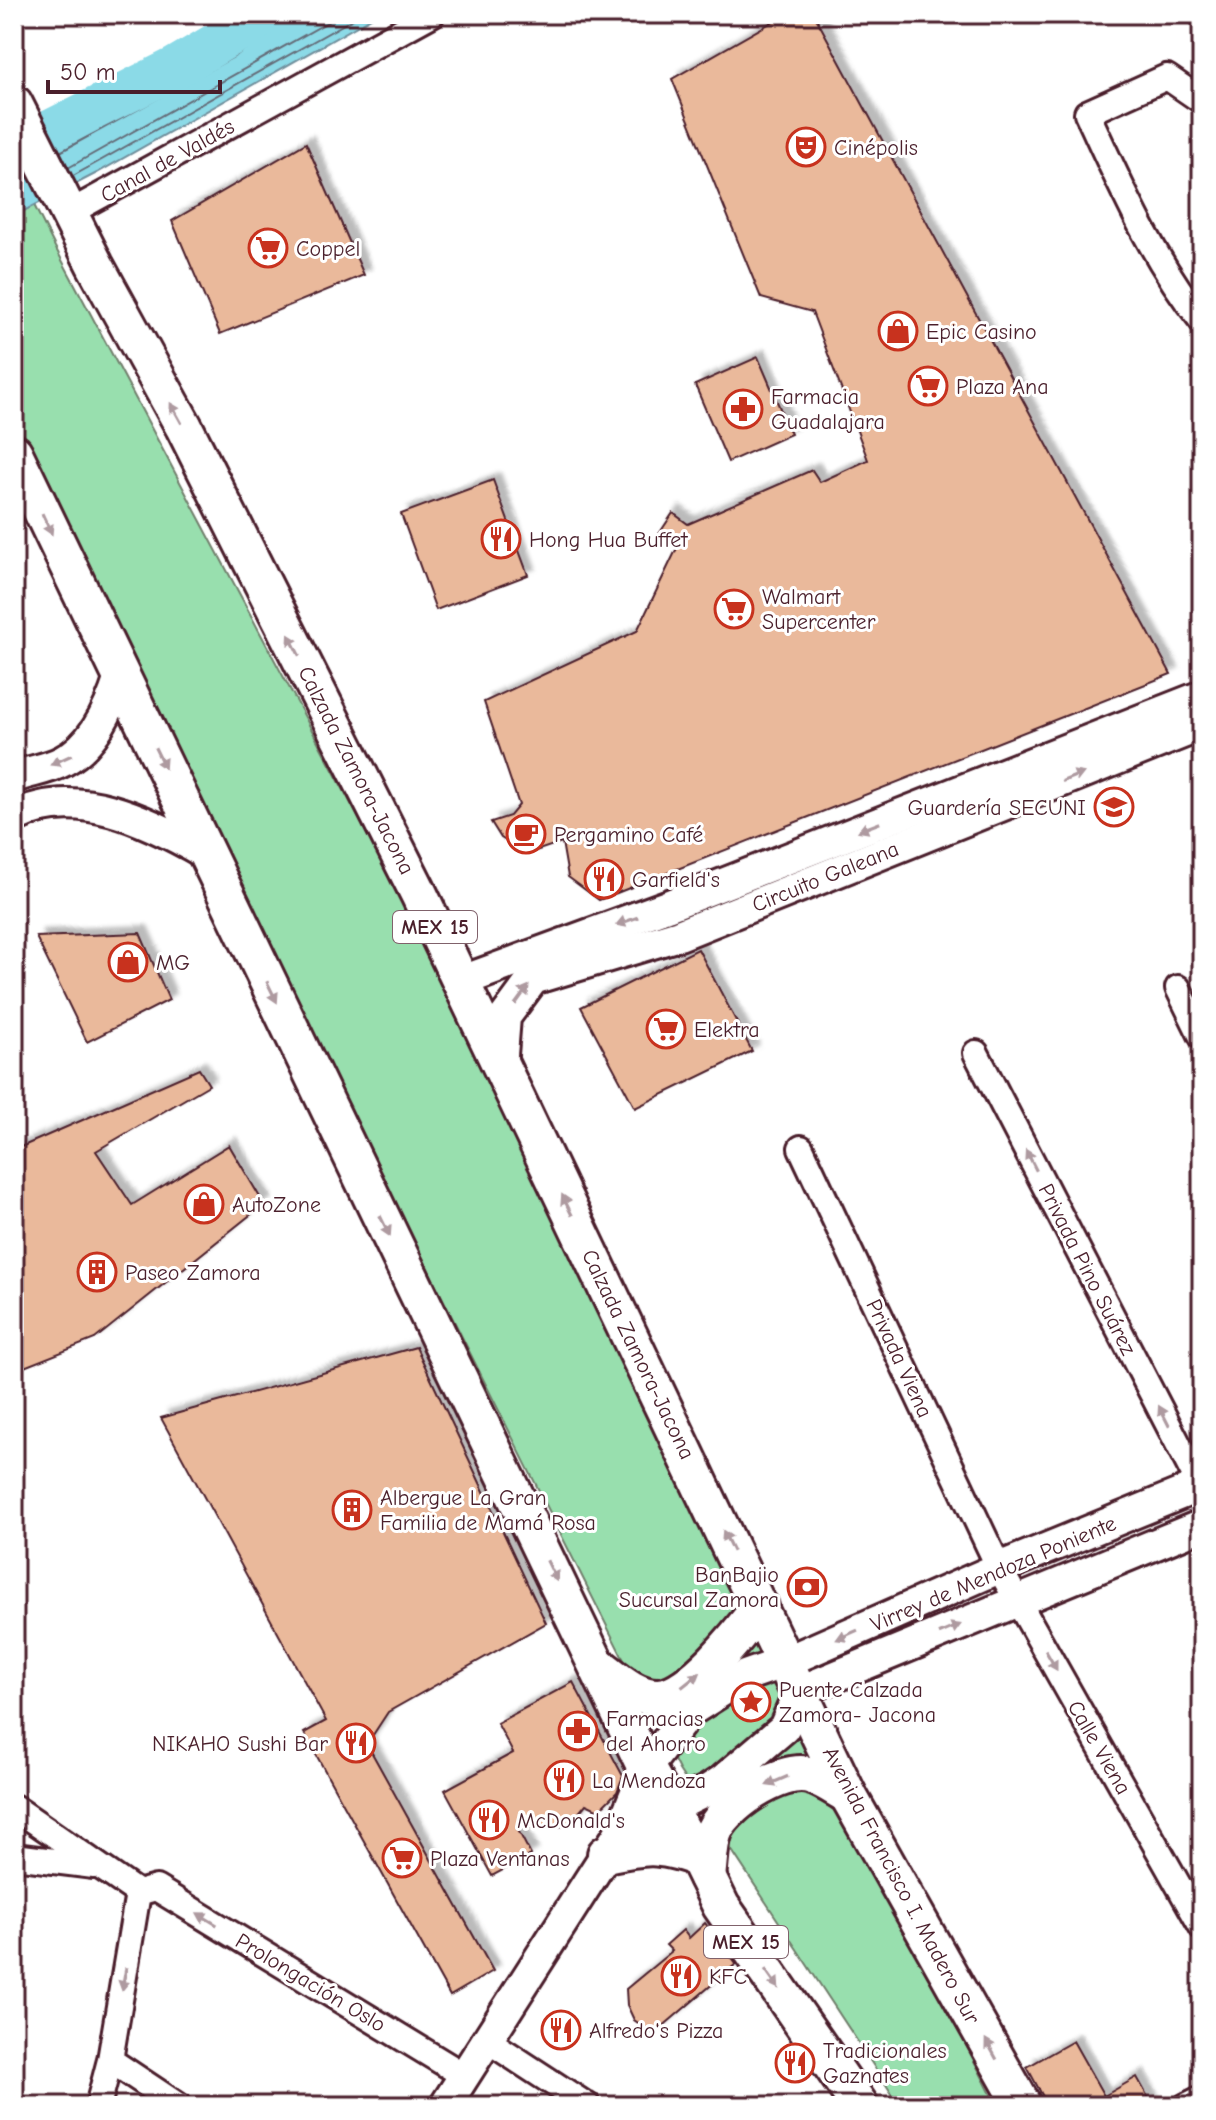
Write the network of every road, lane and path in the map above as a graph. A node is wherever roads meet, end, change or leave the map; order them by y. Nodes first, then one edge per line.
1 (432, 14) edge
2 (1202, 101) edge
3 (19, 114) edge
4 (67, 208) junction
5 (1202, 321) edge
6 (14, 453) edge
7 (120, 677) junction
8 (1202, 696) edge
9 (1202, 725) edge
10 (14, 777) edge
11 (14, 817) edge
12 (205, 853) junction
13 (667, 906) junction
14 (679, 935) junction
15 (462, 981) junction
16 (1178, 988) dead end
17 (1202, 1037) edge
18 (976, 1053) dead end
19 (501, 1067) junction
20 (801, 1148) dead end
21 (1201, 1487) edge
22 (1202, 1525) edge
23 (999, 1568) junction
24 (1017, 1601) junction
25 (760, 1607) junction
26 (599, 1666) junction
27 (792, 1677) junction
28 (646, 1768) junction
29 (848, 1795) junction
30 (14, 1807) edge
31 (670, 1807) junction
32 (613, 1844) junction
33 (14, 1856) edge
34 (96, 1866) junction
35 (702, 1867) junction
36 (147, 1890) junction
37 (1202, 1927) edge
38 (487, 2040) junction
39 (110, 2060) junction
40 (465, 2076) junction
41 (1202, 2098) edge
42 (98, 2106) edge
43 (179, 2106) edge
44 (445, 2106) edge
45 (588, 2106) edge
46 (860, 2106) edge
47 (1023, 2106) edge
48 (1186, 2106) edge

1 - 4 street, Canal de Valdés
2 - 5 street
3 - 4 main road, Calzada Zamora-Jacona / MEX 15
15 -> 4 main road, Calzada Zamora-Jacona / MEX 15
6 -> 7 main road, MEX 15
7 -> 10 street
7 -> 12 main road, MEX 15
8 -> 13 street, Circuito Galeana
14 -> 9 street, Circuito Galeana
11 - 12 street
12 -> 26 main road, MEX 15
13 - 14 street
13 -> 15 street, Circuito Galeana
19 -> 14 street, Circuito Galeana
15 - 19 main road, Calzada Zamora-Jacona / MEX 15
16 - 17 street
21 -> 18 street, Privada Pino Suárez
25 -> 19 main road, Calzada Zamora-Jacona / MEX 15
20 - 23 street, Privada Viena
21 - 23 street, Virrey de Mendoza Poniente
22 - 24 street, Virrey de Mendoza Poniente
23 - 24 street, Calle Viena
23 -> 27 street, Virrey de Mendoza Poniente
27 -> 24 street, Virrey de Mendoza Poniente
24 -> 37 street, Calle Viena
26 -> 25 main road
25 - 27 main road, Calzada Zamora-Jacona / MEX 15
26 - 28 main road, MEX 15
27 - 28 street
27 - 29 main road, Avenida Francisco I. Madero Sur / MEX 15
27 - 31 street
28 - 31 main road, MEX 15
28 - 32 street
29 -> 35 main road
47 -> 29 main road, Avenida Francisco I. Madero Sur / MEX 15
30 - 34 street, Prolongación Oslo
31 - 32 street
31 - 35 main road, MEX 15
32 - 35 main road
32 - 38 street
33 - 34 street, Prolongación Oslo
34 - 36 street, Prolongación Oslo
35 -> 46 main road, MEX 15
36 -> 39 street
40 -> 36 street, Prolongación Oslo
38 - 40 street
38 - 45 street
39 - 42 street
39 - 43 street
40 - 44 street
41 - 48 street

